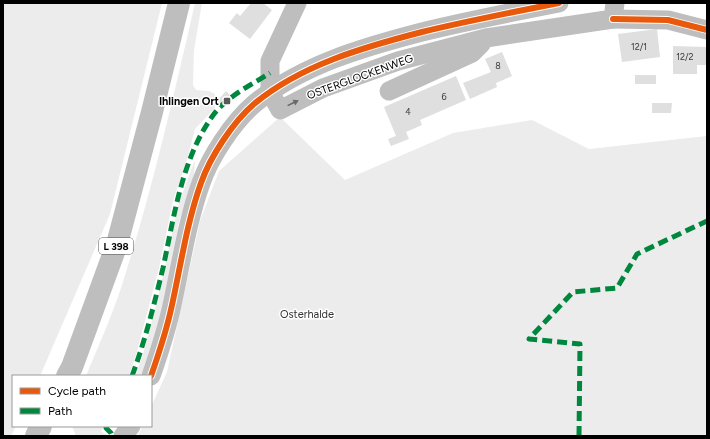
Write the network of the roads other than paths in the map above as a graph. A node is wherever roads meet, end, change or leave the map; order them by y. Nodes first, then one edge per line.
1 (179, 3) edge
2 (297, 3) edge
3 (559, 3) edge
4 (614, 11) edge
5 (707, 30) edge
6 (486, 38) junction
7 (389, 91) dead end
8 (270, 92) junction
9 (68, 375) edge
10 (151, 375) edge
11 (130, 427) edge
12 (123, 436) edge

1 - 9 main road, L 398
2 - 8 street
3 - 8 street
4 - 5 street, OSTERGLOCKENWEG
4 - 6 street, OSTERGLOCKENWEG
6 - 7 street, OSTERGLOCKENWEG
8 -> 6 street, OSTERGLOCKENWEG
8 - 10 street
11 - 12 street

